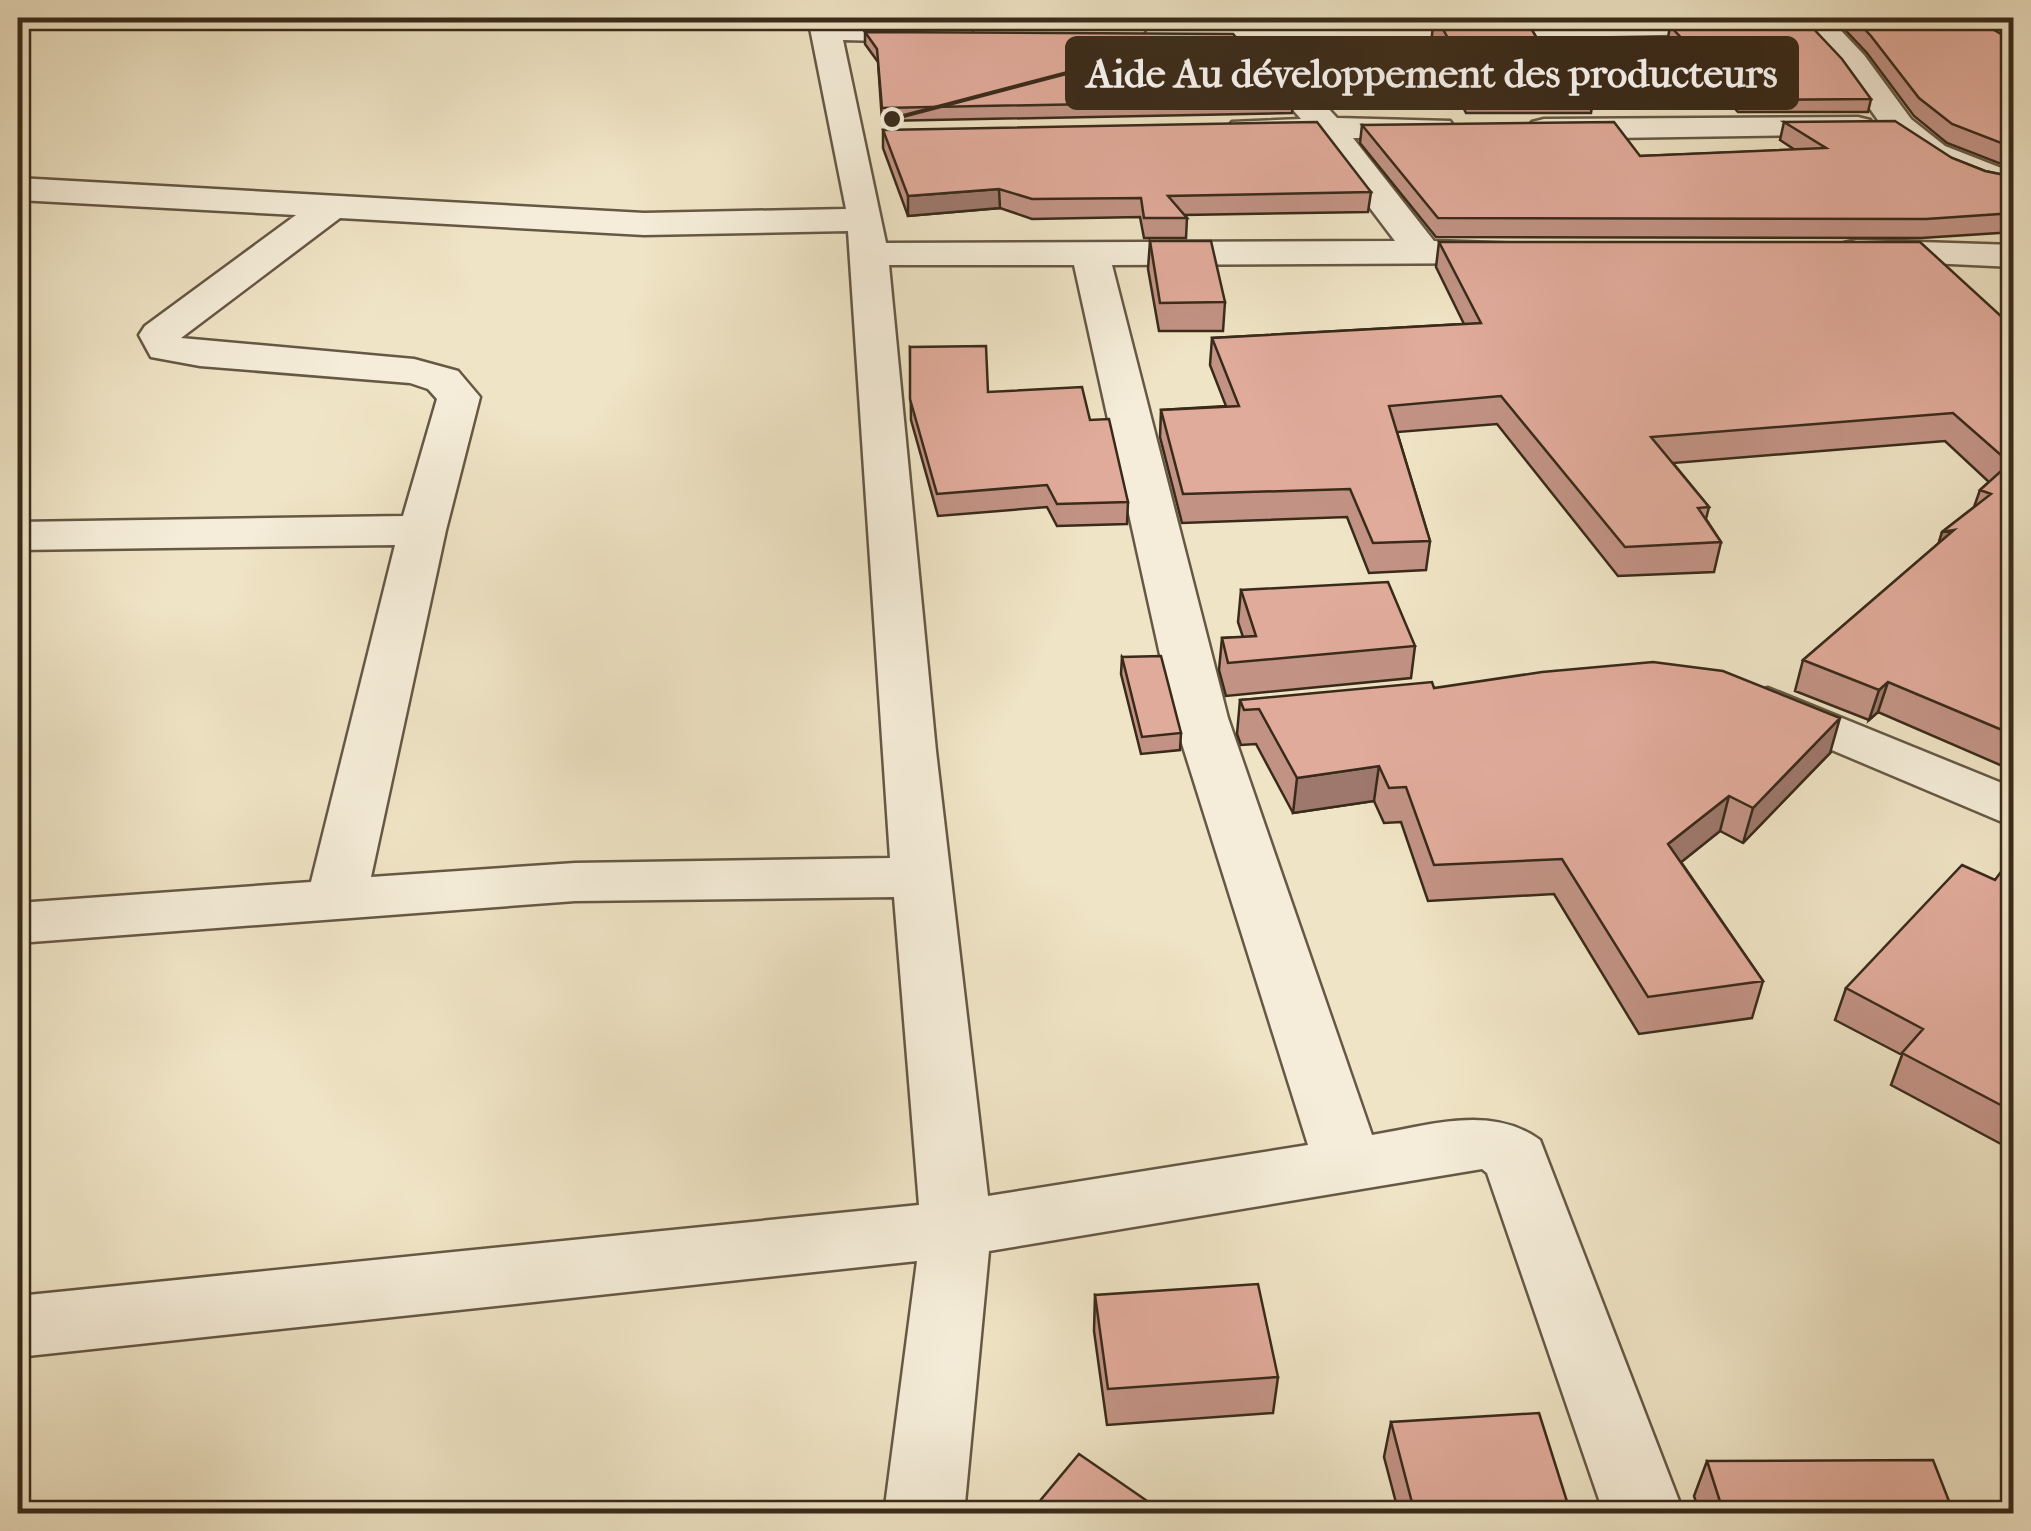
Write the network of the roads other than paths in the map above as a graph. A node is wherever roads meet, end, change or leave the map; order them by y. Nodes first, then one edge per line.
1 (1814, 20) edge
2 (824, 24) edge
3 (1236, 26) edge
4 (995, 35) edge
5 (1135, 36) edge
6 (1900, 126) junction
7 (1326, 127) junction
8 (1464, 128) edge
9 (1208, 129) edge
10 (1503, 129) edge
11 (2014, 184) edge
12 (18, 189) edge
13 (335, 204) junction
14 (868, 237) junction
15 (1424, 252) junction
16 (1550, 252) edge
17 (1825, 252) edge
18 (1090, 253) junction
19 (2014, 256) edge
20 (422, 530) junction
21 (18, 536) edge
22 (1719, 686) edge
23 (1259, 712) edge
24 (1201, 718) junction
25 (2014, 809) edge
26 (922, 877) junction
27 (337, 897) junction
28 (18, 923) edge
29 (1348, 1165) junction
30 (956, 1229) junction
31 (18, 1327) edge
32 (924, 1514) edge
33 (1644, 1514) edge

1 - 3 street
1 - 6 street
2 - 4 street
2 - 14 street
3 - 5 street
3 - 7 street
6 - 10 street
6 - 11 street
7 - 8 street
7 - 9 street
7 - 15 street
12 - 13 street
13 - 14 street
13 - 20 street
14 - 18 street
14 - 26 street
15 - 16 street
15 - 18 street
17 - 19 street
18 - 24 street
20 - 21 street
20 - 27 street
22 - 25 street
23 - 24 street
24 - 29 street
26 - 27 street
26 - 30 street
27 - 28 street
29 - 30 street
29 - 33 street
30 - 31 street
30 - 32 street

